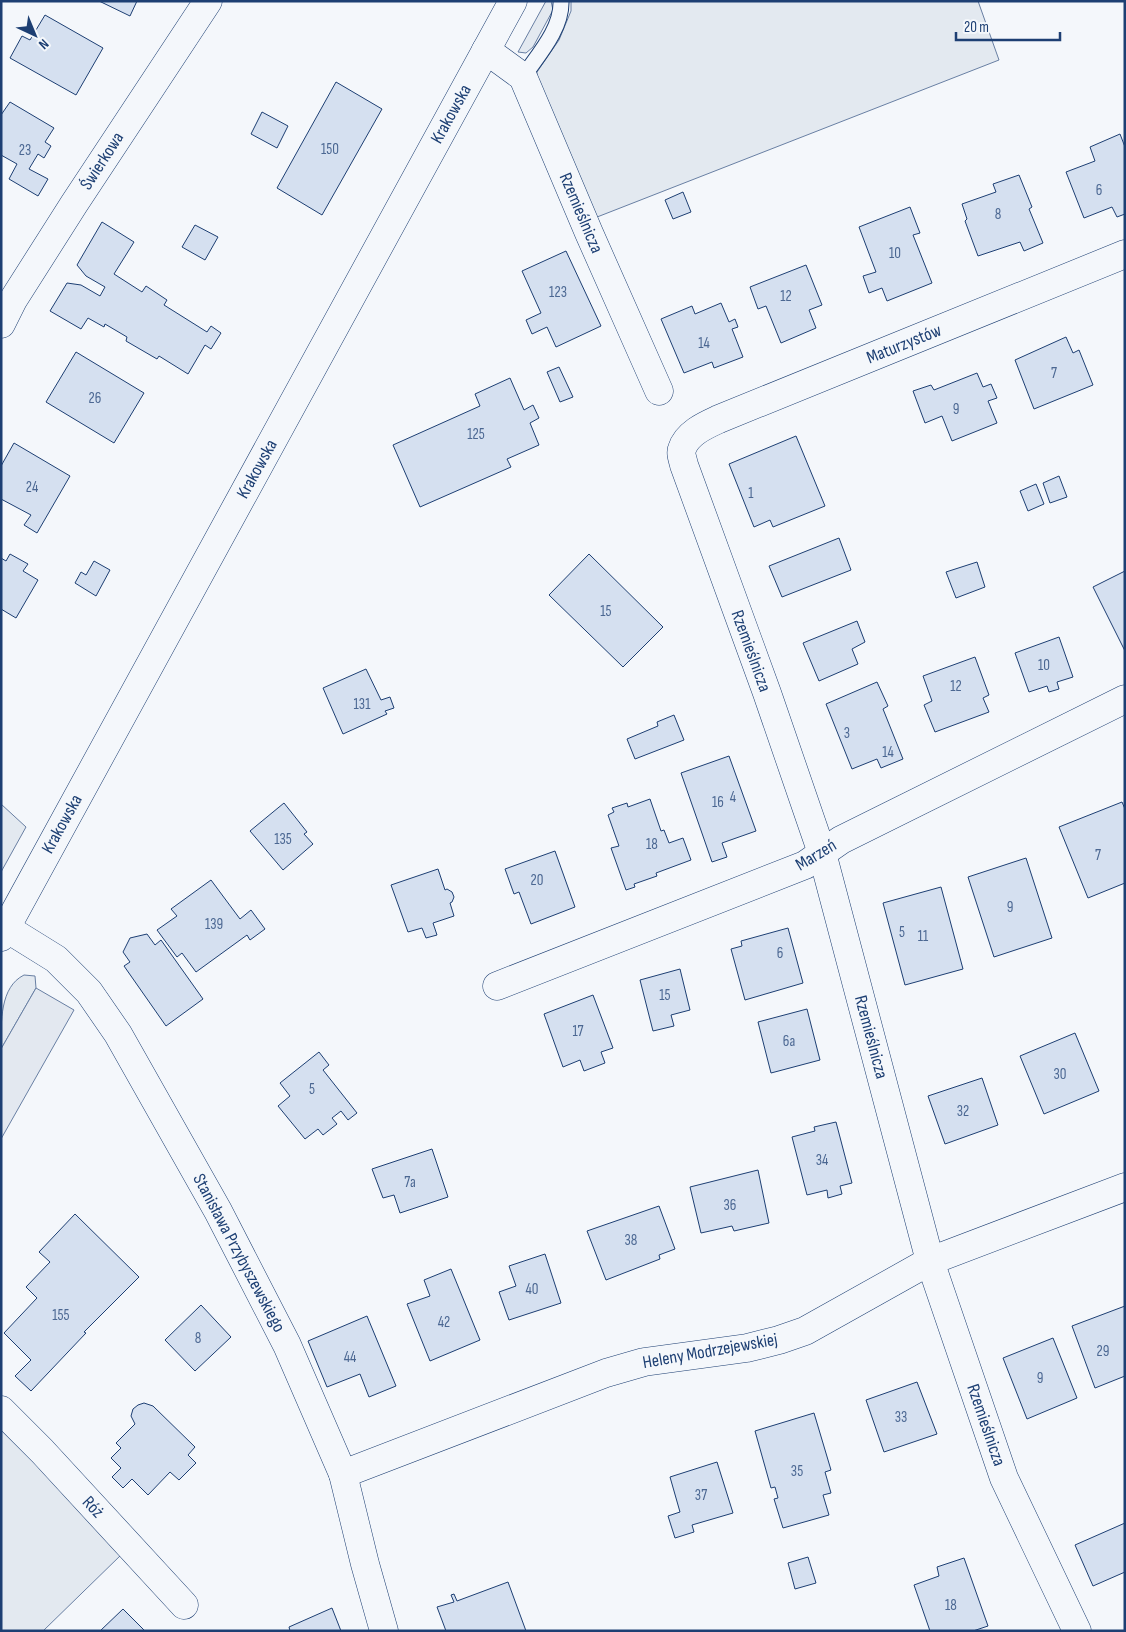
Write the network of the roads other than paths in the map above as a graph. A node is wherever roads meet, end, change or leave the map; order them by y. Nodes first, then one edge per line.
1 (208, 1) edge
2 (512, 1) edge
3 (561, 1) edge
4 (486, 50) junction
5 (523, 77) junction
6 (1125, 254) edge
7 (1, 324) edge
8 (659, 391) dead end
9 (687, 439) joint
10 (1125, 699) edge
11 (822, 853) junction
12 (4, 932) edge
13 (497, 986) dead end
14 (1125, 1188) edge
15 (930, 1261) junction
16 (1, 1410) edge
17 (343, 1474) junction
18 (184, 1605) dead end
19 (384, 1631) edge
20 (1077, 1631) edge

1 - 7 street, Świerkowa
2 - 4 street, Krakowska
3 - 5 lane
4 - 5 street
4 - 12 street, Krakowska
5 - 8 street, Rzemieślnicza
6 - 9 street, Maturzystów
9 - 11 street, Rzemieślnicza
10 - 11 street, Marzeń
11 - 13 street, Marzeń
11 - 15 street, Rzemieślnicza
12 - 17 street, Stanisława Przybyszewskiego
14 - 15 street, Heleny Modrzejewskiej
15 - 17 street, Heleny Modrzejewskiej
15 - 20 street, Rzemieślnicza
16 - 18 street, Róż
17 - 19 street, Stanisława Przybyszewskiego

